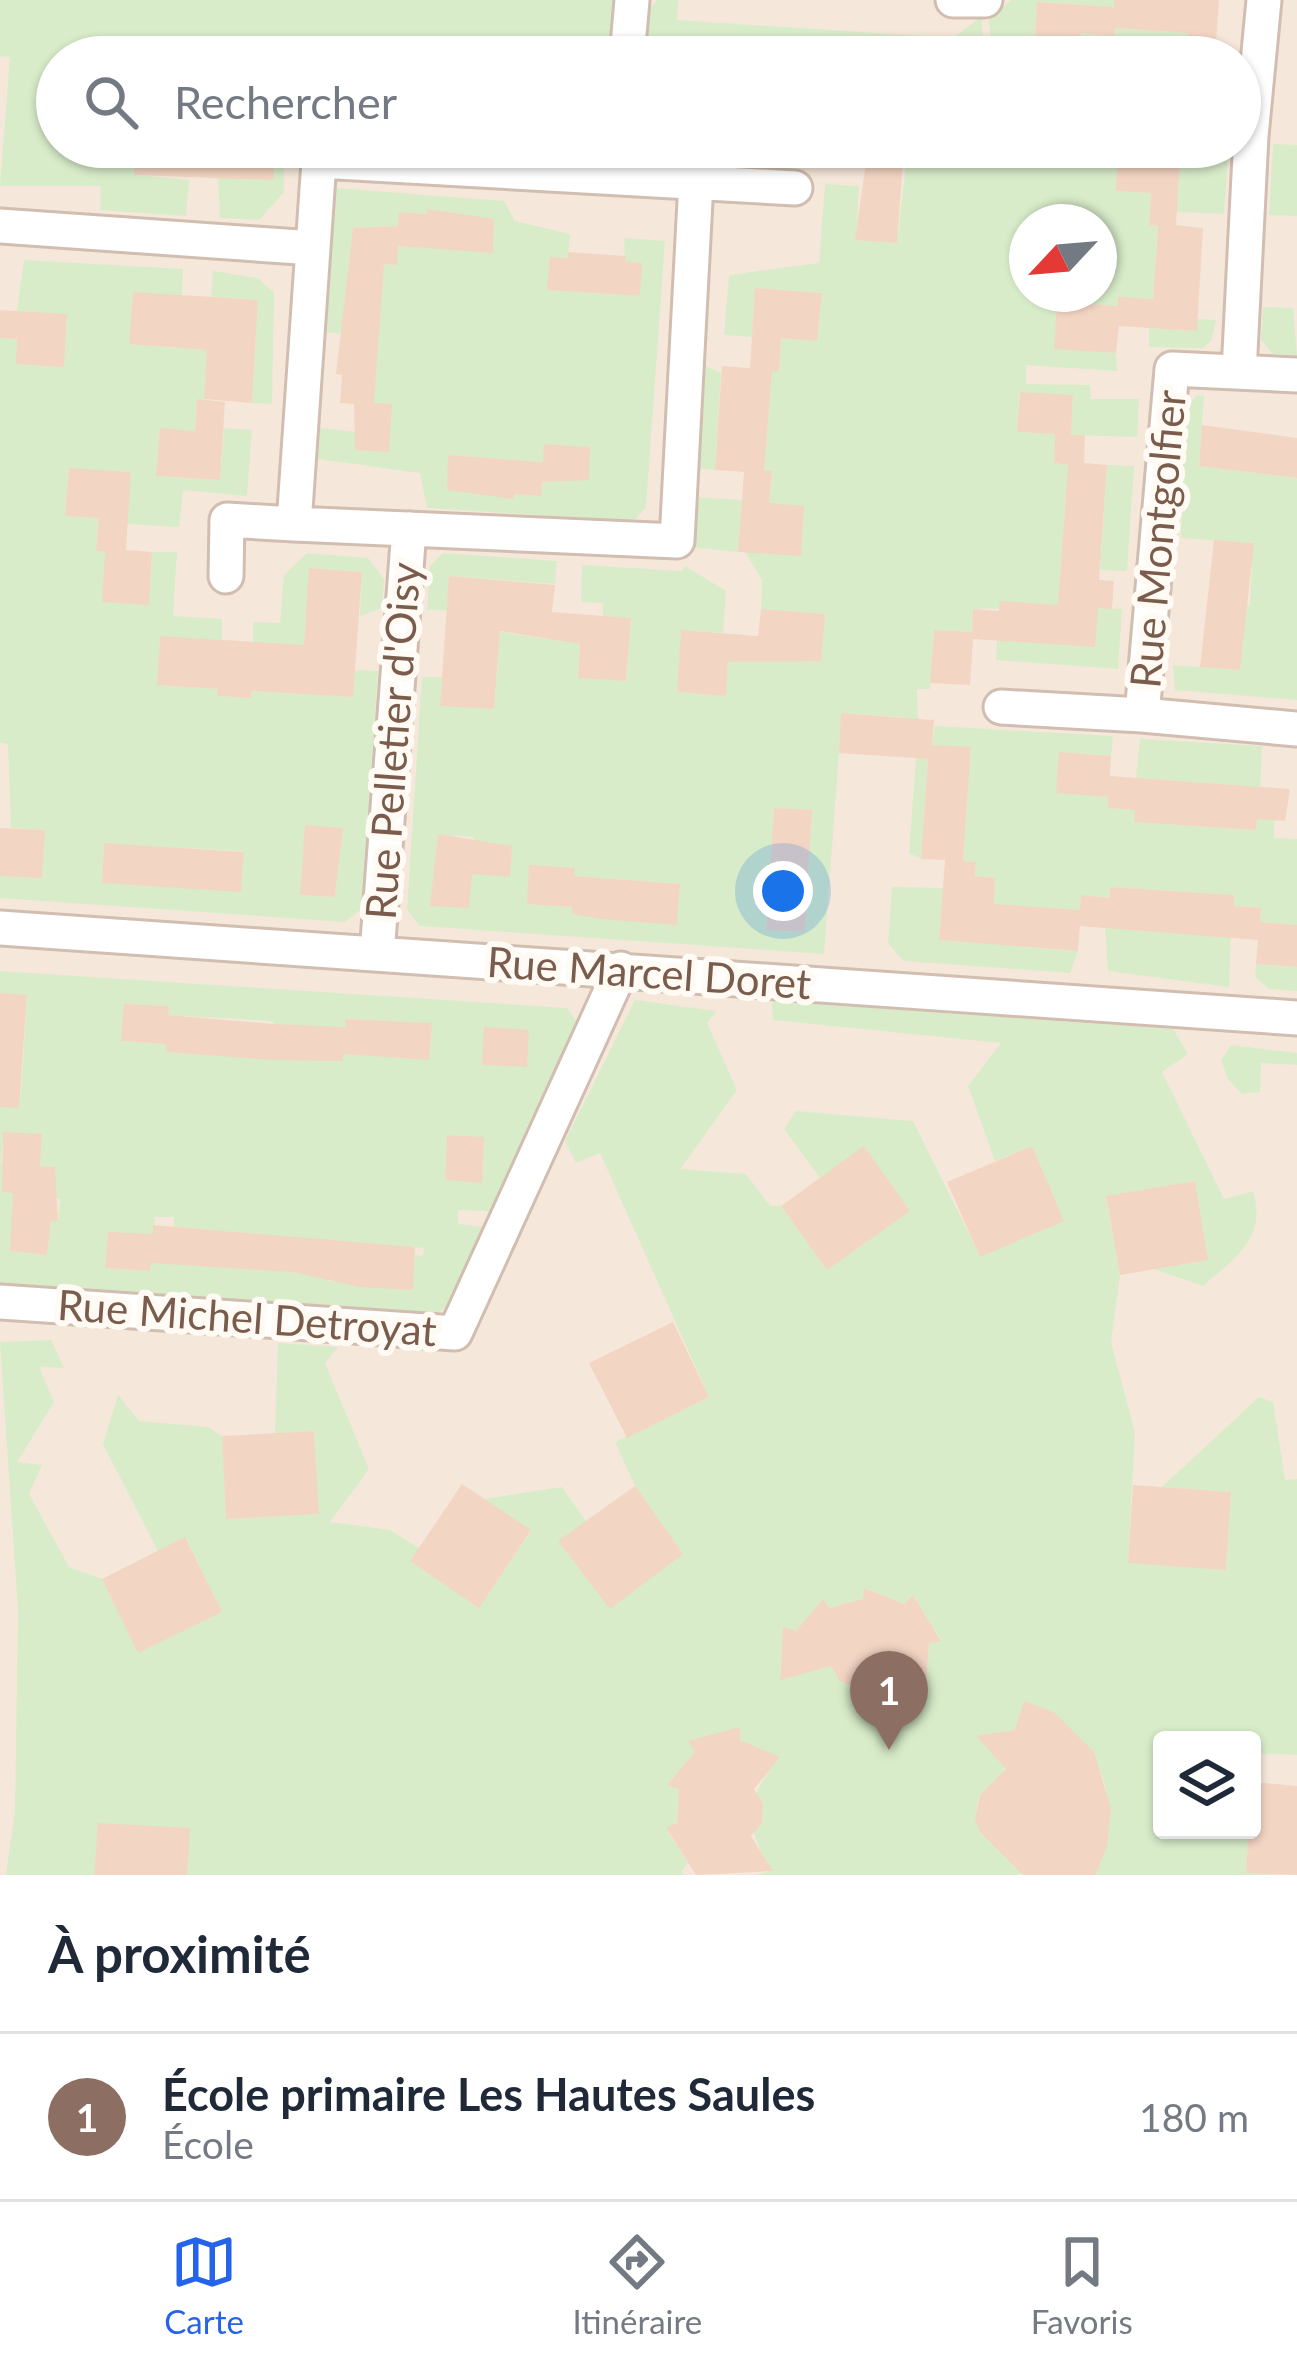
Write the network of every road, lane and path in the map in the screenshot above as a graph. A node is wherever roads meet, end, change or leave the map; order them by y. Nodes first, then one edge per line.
1 (632, 0) edge
2 (953, 0) edge
3 (985, 0) edge
4 (1264, 0) edge
5 (629, 36) edge
6 (1261, 36) edge
7 (318, 168) edge
8 (641, 168) edge
9 (1249, 168) edge
10 (696, 182) junction
11 (795, 188) dead end
12 (0, 226) edge
13 (313, 248) junction
14 (1239, 371) junction
15 (1297, 375) edge
16 (294, 524) junction
17 (409, 529) junction
18 (226, 576) dead end
19 (1001, 707) dead end
20 (1142, 715) junction
21 (1297, 729) edge
22 (0, 928) edge
23 (377, 954) junction
24 (621, 969) junction
25 (1297, 1018) edge
26 (0, 1302) edge

1 - 5 street
2 - 3 street
4 - 6 street, Rue Montgolfier
7 - 13 street
8 - 10 street
9 - 14 street, Rue Montgolfier
10 - 11 street
10 - 17 street
12 - 13 street
13 - 16 street
14 - 15 street
14 - 20 street, Rue Montgolfier
16 - 17 street
16 - 18 street
17 - 23 street, Rue Pelletier d'Oisy
19 - 20 street, Rue Montgolfier
20 - 21 street, Rue Montgolfier
22 - 23 street, Rue Marcel Doret
23 - 24 street, Rue Marcel Doret
24 - 25 street, Rue Marcel Doret
24 - 26 street, Rue Michel Detroyat

